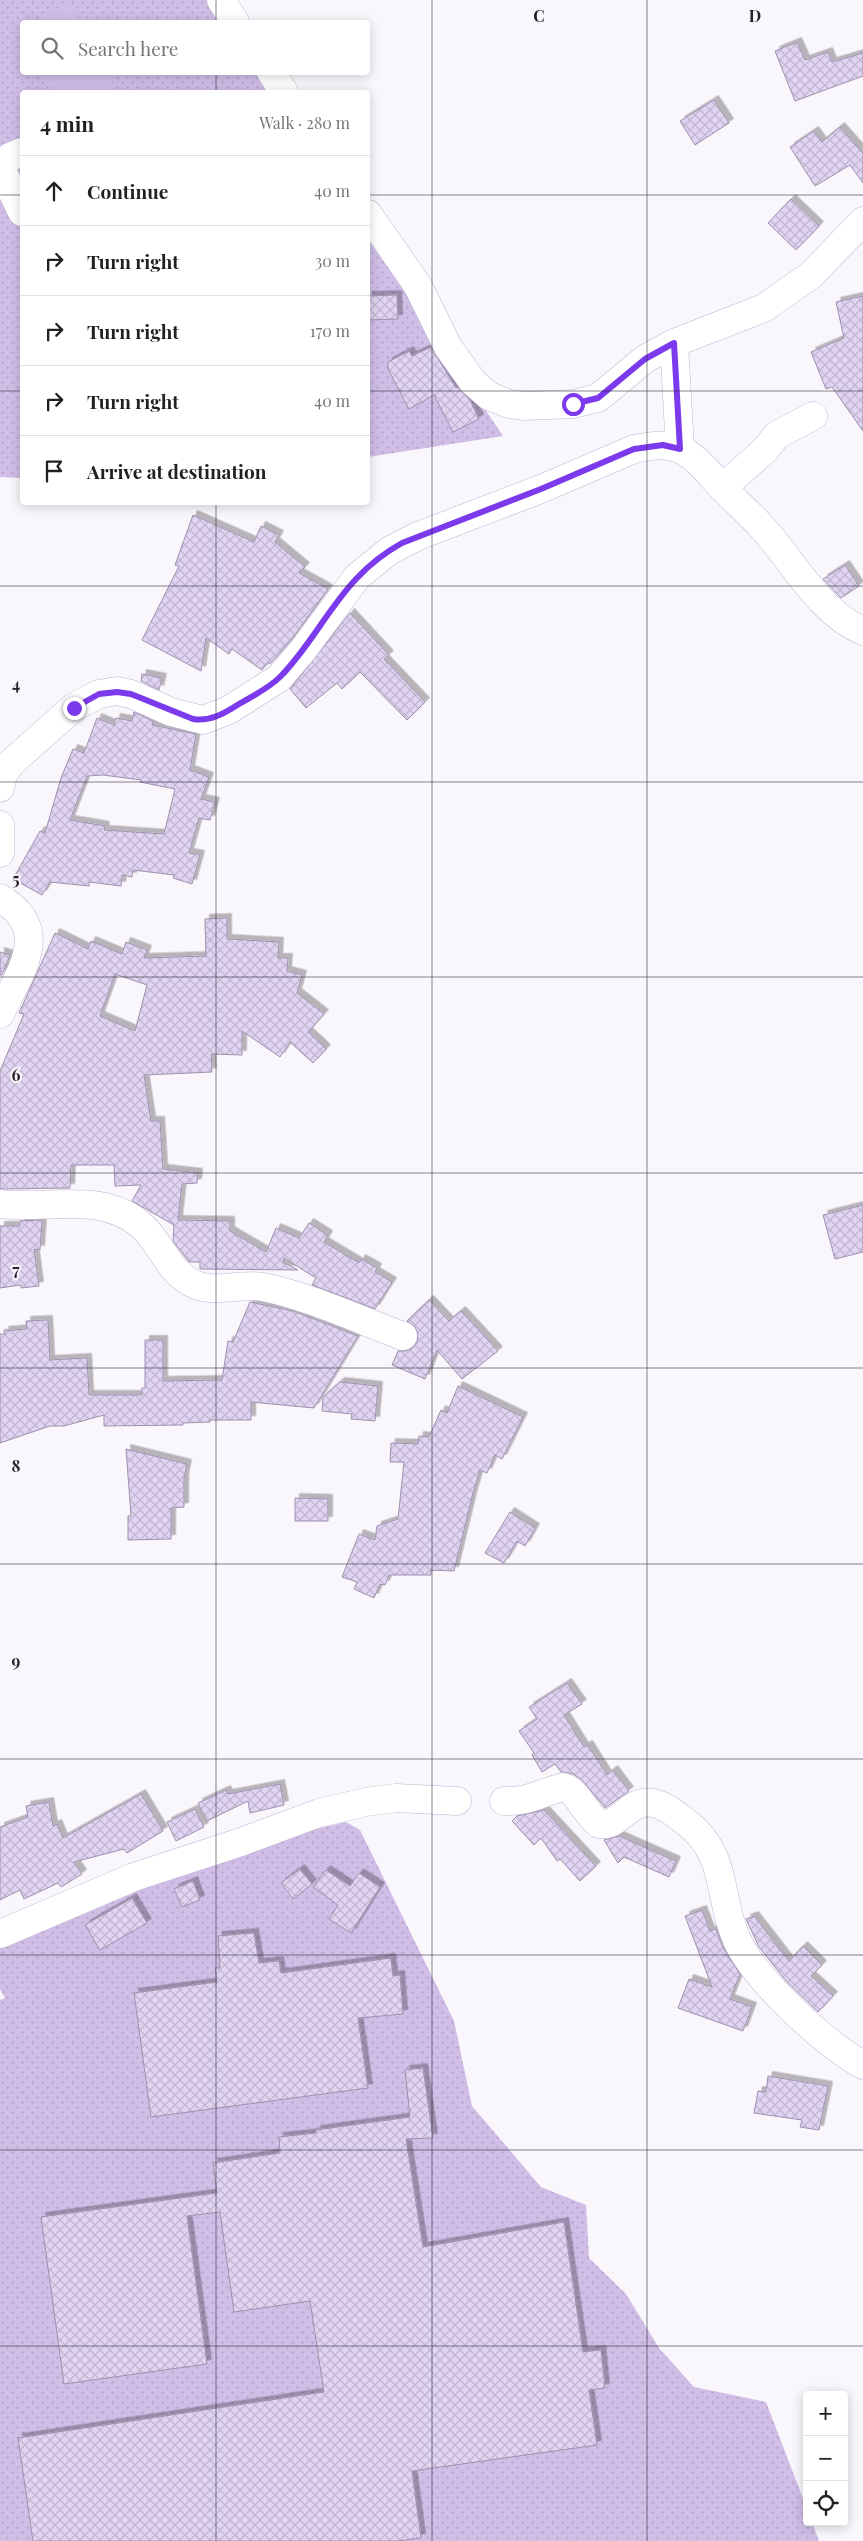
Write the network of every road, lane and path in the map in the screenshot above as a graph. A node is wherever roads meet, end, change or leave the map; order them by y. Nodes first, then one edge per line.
1 (221, 0) edge
2 (234, 20) edge
3 (273, 75) edge
4 (283, 90) edge
5 (20, 153) edge
6 (0, 166) edge
7 (20, 208) edge
8 (370, 217) edge
9 (863, 221) edge
10 (674, 343) junction
11 (813, 416) dead end
12 (680, 449) junction
13 (722, 488) junction
14 (863, 631) edge
15 (0, 788) edge
16 (0, 825) edge
17 (0, 854) edge
18 (0, 898) edge
19 (0, 1014) edge
20 (0, 1204) edge
21 (403, 1336) dead end
22 (457, 1801) dead end
23 (504, 1801) dead end
24 (0, 1934) edge
25 (863, 2065) edge

1 - 2 street
3 - 4 street
5 - 6 street
6 - 7 street
8 - 10 street
9 - 10 street
10 - 12 street
11 - 13 street
12 - 13 street
12 - 15 street
13 - 14 street
16 - 17 street
18 - 19 street
20 - 21 street
22 - 24 street
23 - 25 street

